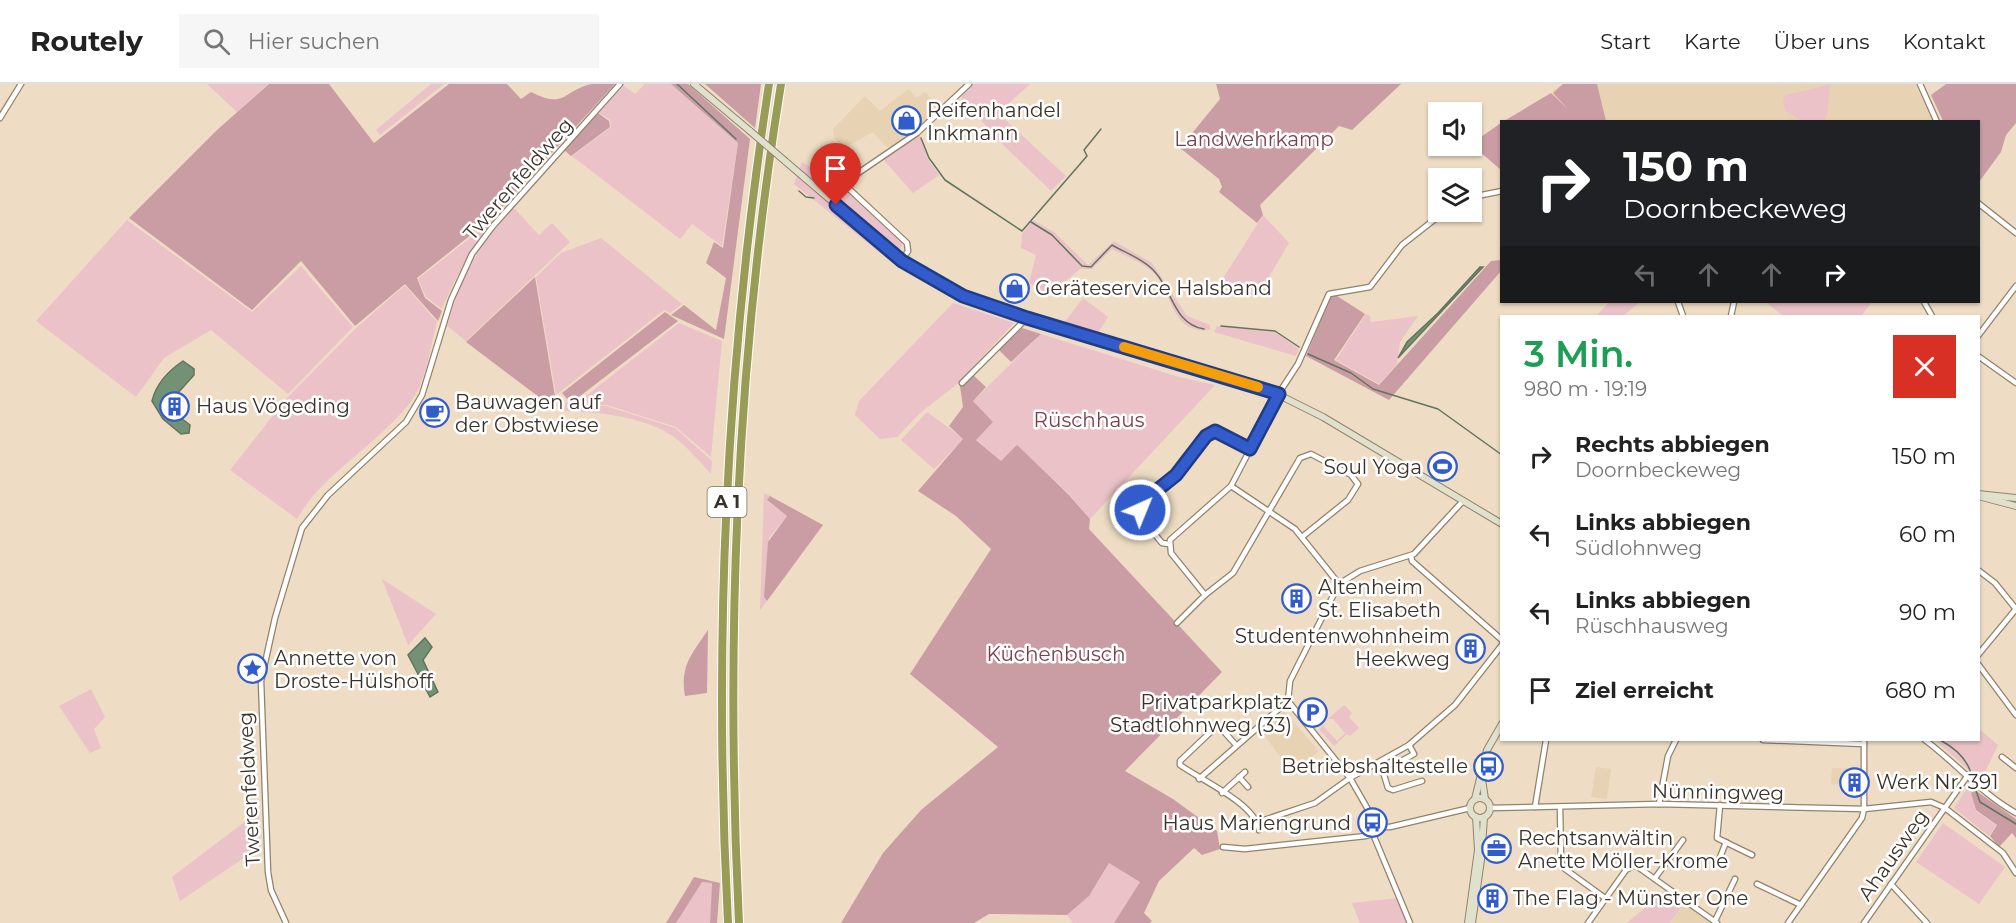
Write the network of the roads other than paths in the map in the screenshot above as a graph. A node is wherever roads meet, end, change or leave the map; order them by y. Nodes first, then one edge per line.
1 (21, 84) edge
2 (620, 84) edge
3 (694, 84) edge
4 (769, 84) edge
5 (781, 84) edge
6 (969, 84) edge
7 (1920, 84) edge
8 (0, 118) edge
9 (1937, 120) edge
10 (1500, 191) edge
11 (1482, 195) edge
12 (1980, 205) edge
13 (1431, 222) edge
14 (2016, 233) edge
15 (902, 261) junction
16 (2016, 286) edge
17 (1027, 318) junction
18 (1980, 333) edge
19 (1980, 357) edge
20 (962, 383) dead end
21 (2016, 383) edge
22 (1279, 394) junction
23 (1250, 449) junction
24 (1231, 486) junction
25 (1980, 495) edge
26 (1980, 496) edge
27 (2016, 498) edge
28 (1463, 501) junction
29 (2016, 506) edge
30 (1269, 511) junction
31 (1500, 523) edge
32 (1302, 537) junction
33 (1169, 544) junction
34 (1411, 556) junction
35 (1980, 572) edge
36 (1339, 584) junction
37 (1205, 595) junction
38 (2016, 609) edge
39 (1177, 623) dead end
40 (1500, 638) edge
41 (1500, 648) edge
42 (1980, 653) edge
43 (1980, 667) edge
44 (1288, 700) junction
45 (2016, 715) edge
46 (1500, 727) edge
47 (1546, 741) edge
48 (1676, 741) edge
49 (1814, 741) edge
50 (1926, 741) edge
51 (1864, 742) edge
52 (1409, 744) junction
53 (1236, 745) junction
54 (2002, 757) dead end
55 (1380, 762) junction
56 (2016, 768) edge
57 (1383, 771) junction
58 (1245, 772) dead end
59 (1482, 774) junction
60 (1968, 775) junction
61 (1239, 777) junction
62 (1350, 778) junction
63 (1199, 779) junction
64 (1422, 781) dead end
65 (1248, 787) dead end
66 (1222, 792) junction
67 (1475, 799) junction
68 (1485, 800) junction
69 (1659, 804) junction
70 (1720, 804) junction
71 (1535, 807) junction
72 (1560, 807) junction
73 (1470, 808) junction
74 (1490, 808) junction
75 (1945, 808) junction
76 (1864, 809) junction
77 (2016, 813) edge
78 (1476, 817) junction
79 (1484, 817) junction
80 (1258, 822) junction
81 (1378, 827) junction
82 (1259, 830) dead end
83 (1373, 834) junction
84 (1683, 840) dead end
85 (1726, 842) junction
86 (1222, 847) dead end
87 (1752, 855) dead end
88 (1719, 860) dead end
89 (2016, 873) edge
90 (1655, 878) junction
91 (1735, 879) dead end
92 (1757, 884) dead end
93 (1891, 884) junction
94 (1605, 898) junction
95 (1801, 905) junction
96 (1716, 922) edge
97 (286, 923) edge
98 (728, 923) edge
99 (739, 923) edge
100 (1410, 923) edge
101 (1470, 923) edge
102 (1588, 923) edge
103 (1788, 923) edge
104 (1864, 923) edge
105 (1927, 923) edge

1 - 8 street
2 - 97 street, Twerenfeldweg
3 - 15 main road, bridge
4 - 98 highway, A 1
5 - 99 highway, A 1
6 - 15 street
7 - 9 street
10 - 11 street
12 - 14 street
13 - 22 street
15 - 17 main road
16 - 18 street
17 - 20 street
17 - 22 main road
19 - 21 street
22 - 23 street
22 - 28 main road
23 - 24 street
23 - 33 street
24 - 30 street
24 - 33 street
25 - 27 main road
26 - 29 main road
28 - 31 main road
28 - 34 street
30 - 32 street
30 - 32 street
30 - 37 street
32 - 36 street
33 - 37 street
34 - 36 street
34 - 40 street
35 - 38 street
36 - 44 street
37 - 39 street
38 - 42 street
41 - 52 street
43 - 45 street
44 - 53 street
44 - 62 street
46 - 59 main road
47 - 71 street
48 - 69 street
49 - 51 street
50 - 60 street
51 - 76 street
52 - 55 street
52 - 57 street
53 - 63 street
53 - 63 street
54 - 56 street
55 - 57 street
55 - 62 street
57 - 64 street
58 - 61 street
59 - 67 main road
59 - 68 main road
60 - 75 street, Ahausweg
60 - 77 street
61 - 65 street
61 - 66 street
62 - 80 street
62 - 81 street
63 - 66 street
66 - 80 street
67 - 68 main road
67 - 73 main road
68 - 74 main road
69 - 70 street, Nünningweg
69 - 72 street, Nünningweg
70 - 76 street, Nünningweg
70 - 85 street
71 - 72 street, Nünningweg
71 - 74 street, Nünningweg
72 - 94 street
73 - 78 main road
73 - 81 street
74 - 79 main road
75 - 76 street, Nünningweg
75 - 89 street
75 - 93 street, Ahausweg
76 - 95 street
78 - 79 main road
78 - 101 main road
79 - 101 main road
80 - 82 street
81 - 83 street
83 - 86 street
83 - 100 street
84 - 90 street
85 - 87 street
85 - 88 street
90 - 94 street
90 - 96 street
91 - 96 street
92 - 95 street
93 - 104 street, Ahausweg
93 - 105 street
94 - 102 street
95 - 103 street

